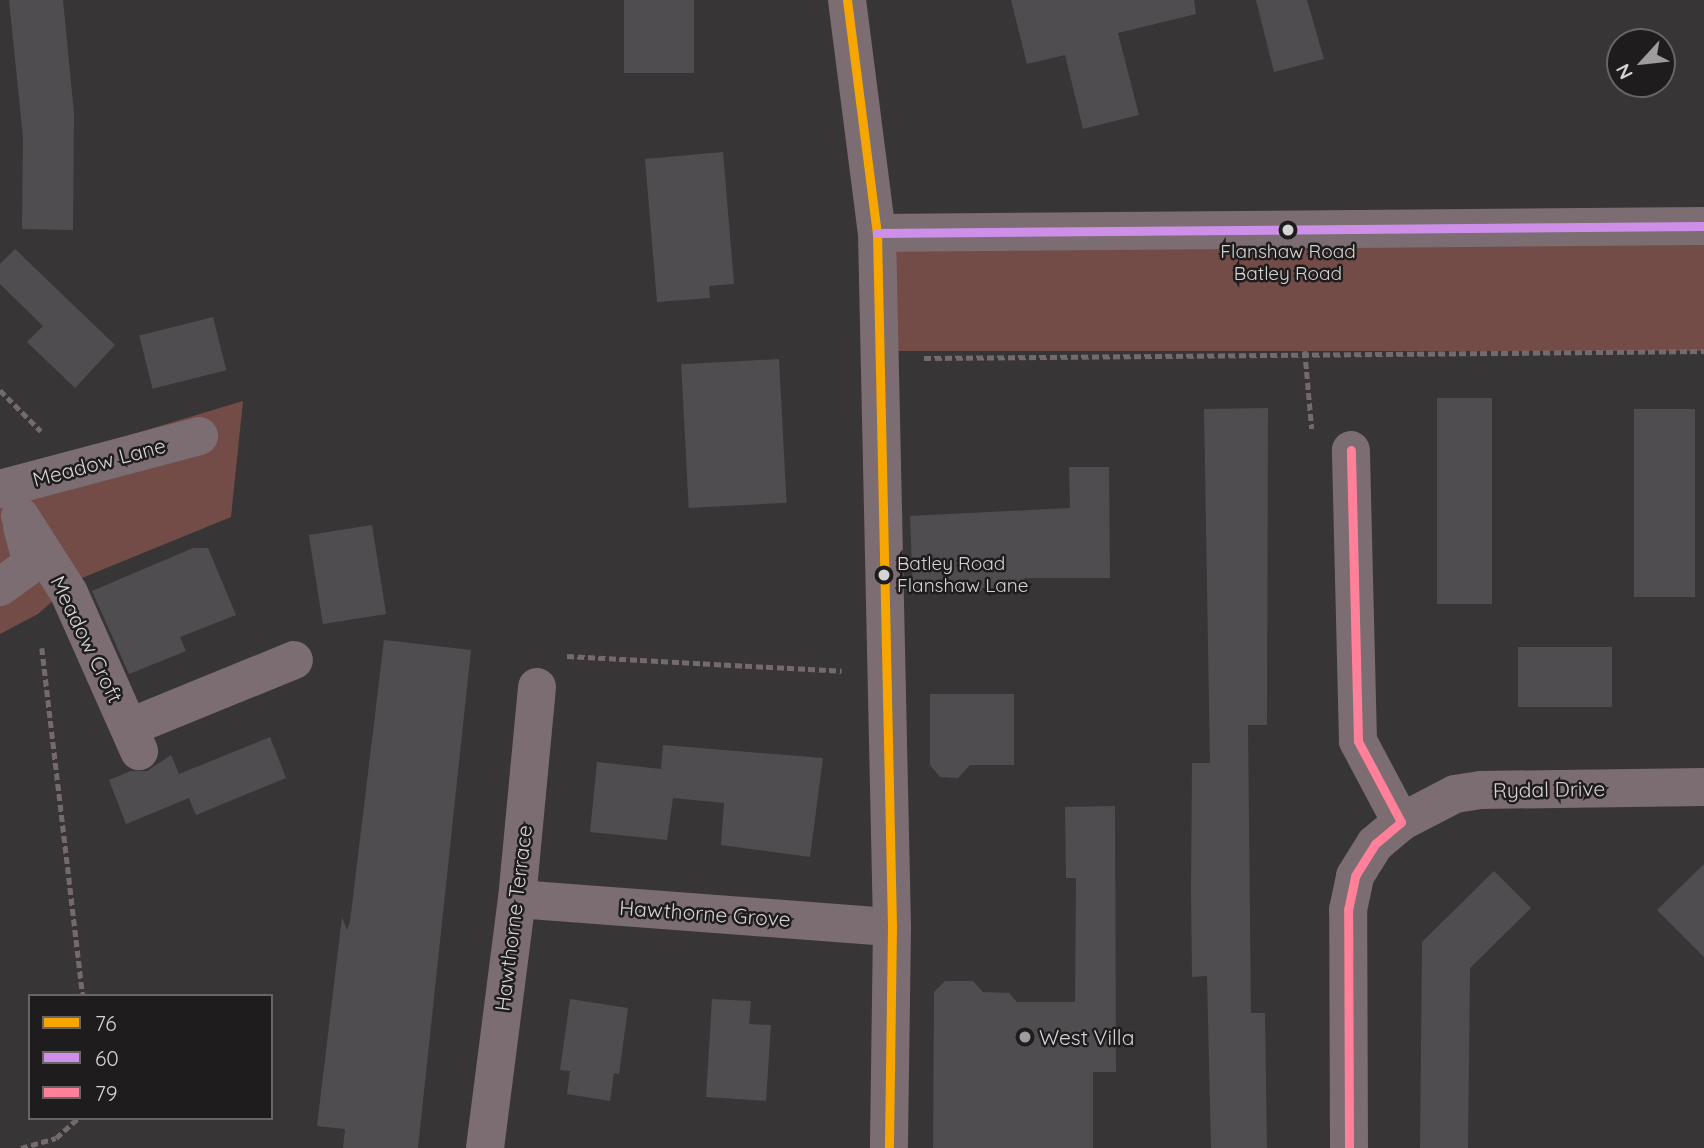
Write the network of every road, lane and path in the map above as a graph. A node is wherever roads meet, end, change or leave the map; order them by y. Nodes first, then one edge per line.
1 (847, 0) edge
2 (1704, 226) edge
3 (877, 233) junction
4 (1306, 351) junction
5 (1704, 351) edge
6 (880, 359) junction
7 (0, 390) edge
8 (199, 436) dead end
9 (1350, 450) joint
10 (76, 468) junction
11 (11, 497) edge
12 (0, 587) edge
13 (41, 642) dead end
14 (559, 655) dead end
15 (294, 660) dead end
16 (885, 673) junction
17 (537, 687) dead end
18 (1704, 787) edge
19 (1401, 822) junction
20 (517, 899) junction
21 (892, 928) junction
22 (83, 994) edge
23 (76, 1120) edge
24 (21, 1148) edge
25 (485, 1148) edge
26 (889, 1148) edge
27 (1349, 1148) edge

1 - 3 street
2 - 3 street
3 - 6 street
4 - 5 path
4 - 6 path
4 - 9 path
6 - 16 street
7 - 10 path
8 - 10 street, Meadow Lane
9 - 19 street
10 - 11 street, Meadow Lane
11 - 12 street
11 - 15 street, Meadow Croft
13 - 22 path
14 - 16 path
16 - 21 street
17 - 20 street, Hawthorne Terrace
18 - 19 street, Rydal Drive
19 - 27 street, Rydal Drive
20 - 21 street, Hawthorne Grove
20 - 25 street, Hawthorne Terrace
21 - 26 street
23 - 24 path

